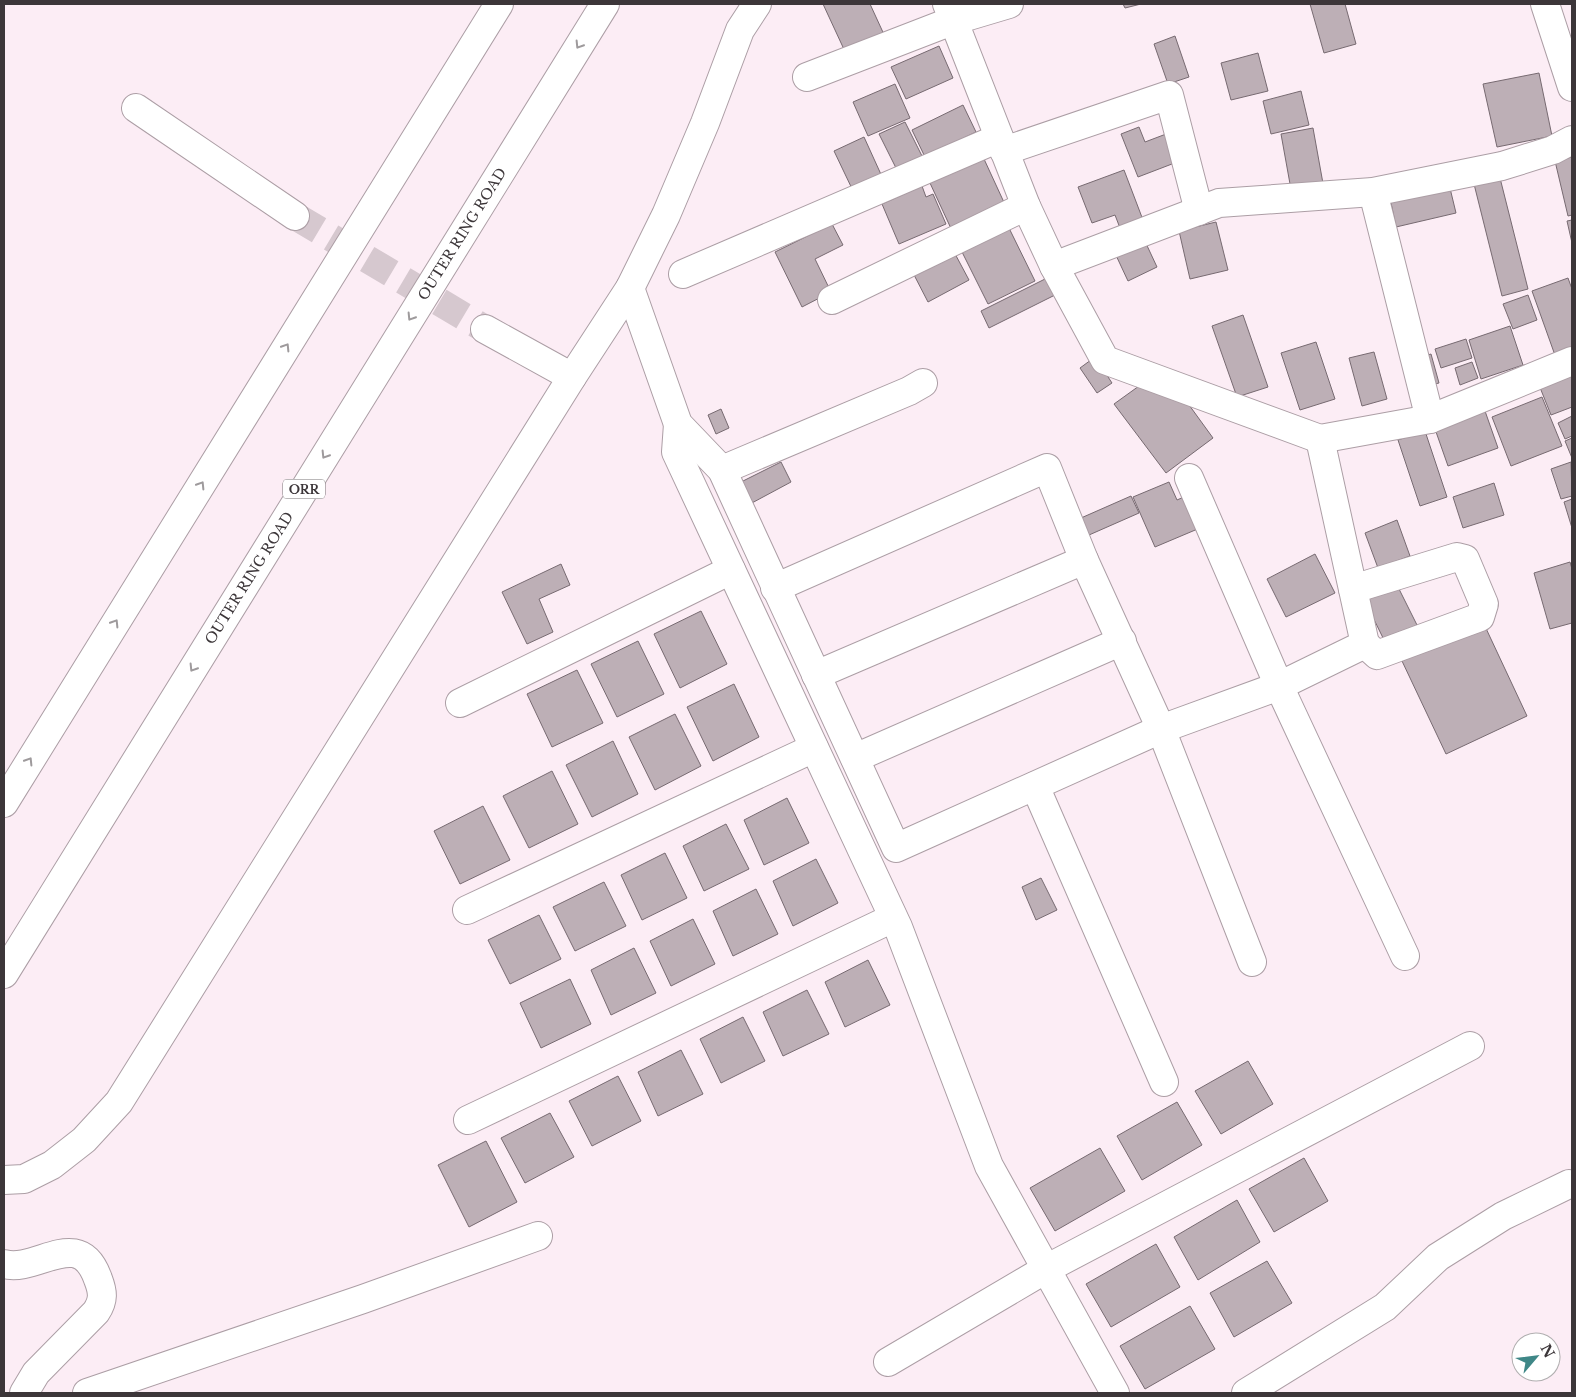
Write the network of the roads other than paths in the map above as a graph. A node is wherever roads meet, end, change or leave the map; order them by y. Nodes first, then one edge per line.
1 (499, 4) edge
2 (605, 4) edge
3 (757, 4) edge
4 (1009, 4) edge
5 (1545, 4) edge
6 (949, 12) edge
7 (807, 77) dead end
8 (1572, 87) edge
9 (136, 108) dead end
10 (1572, 140) edge
11 (1001, 144) junction
12 (1373, 192) junction
13 (1026, 206) junction
14 (1199, 211) junction
15 (295, 216) tunnel mouth
16 (1054, 266) junction
17 (683, 274) dead end
18 (630, 288) junction
19 (832, 300) dead end
20 (485, 329) tunnel mouth
21 (1572, 360) edge
22 (572, 377) junction
23 (923, 383) dead end
24 (1430, 419) junction
25 (678, 424) junction
26 (1320, 439) junction
27 (722, 470) junction
28 (1189, 478) dead end
29 (1084, 560) junction
30 (731, 570) junction
31 (775, 588) junction
32 (1353, 589) junction
33 (1122, 642) junction
34 (1365, 644) junction
35 (816, 675) junction
36 (1279, 686) junction
37 (460, 703) dead end
38 (1161, 729) junction
39 (814, 748) junction
40 (855, 758) junction
41 (1035, 786) junction
42 (4, 803) edge
43 (467, 910) dead end
44 (893, 918) junction
45 (1405, 956) dead end
46 (1252, 962) dead end
47 (4, 974) edge
48 (1470, 1046) dead end
49 (1164, 1082) dead end
50 (468, 1120) dead end
51 (4, 1180) edge
52 (1569, 1184) dead end
53 (538, 1236) dead end
54 (4, 1264) edge
55 (1046, 1270) junction
56 (888, 1362) dead end
57 (24, 1393) edge
58 (87, 1393) edge
59 (1115, 1393) edge
60 (1246, 1393) edge

42 -> 1 main road
2 -> 47 main road, OUTER RING ROAD / ORR
3 - 18 main road
4 - 6 main road
5 - 8 main road
6 - 7 main road
6 - 11 main road
9 - 15 main road
10 - 12 main road
11 - 13 main road
11 - 14 main road
11 - 17 main road
12 - 14 main road
12 - 24 main road
13 - 16 main road
13 - 19 main road
14 - 16 main road
16 - 26 main road
18 - 22 main road
18 - 25 main road
20 - 22 main road
21 - 24 main road
22 - 51 main road
23 - 27 main road
24 - 26 main road
25 - 27 main road
25 - 30 main road
26 - 32 main road
27 - 31 main road
28 - 36 main road
29 - 31 main road
29 - 33 main road
29 - 35 main road
30 - 37 main road
30 - 39 main road
31 - 35 main road
32 - 34 main road
32 - 34 main road
33 - 38 main road
33 - 40 main road
34 - 36 main road
35 - 40 main road
36 - 38 main road
36 - 45 main road
38 - 41 main road
38 - 46 main road
39 - 43 main road
39 - 44 main road
40 - 41 main road
41 - 49 main road
44 - 50 main road
44 - 55 main road
48 - 55 main road
52 - 60 main road
53 - 58 main road
54 - 57 main road
55 - 56 main road
55 - 59 main road

